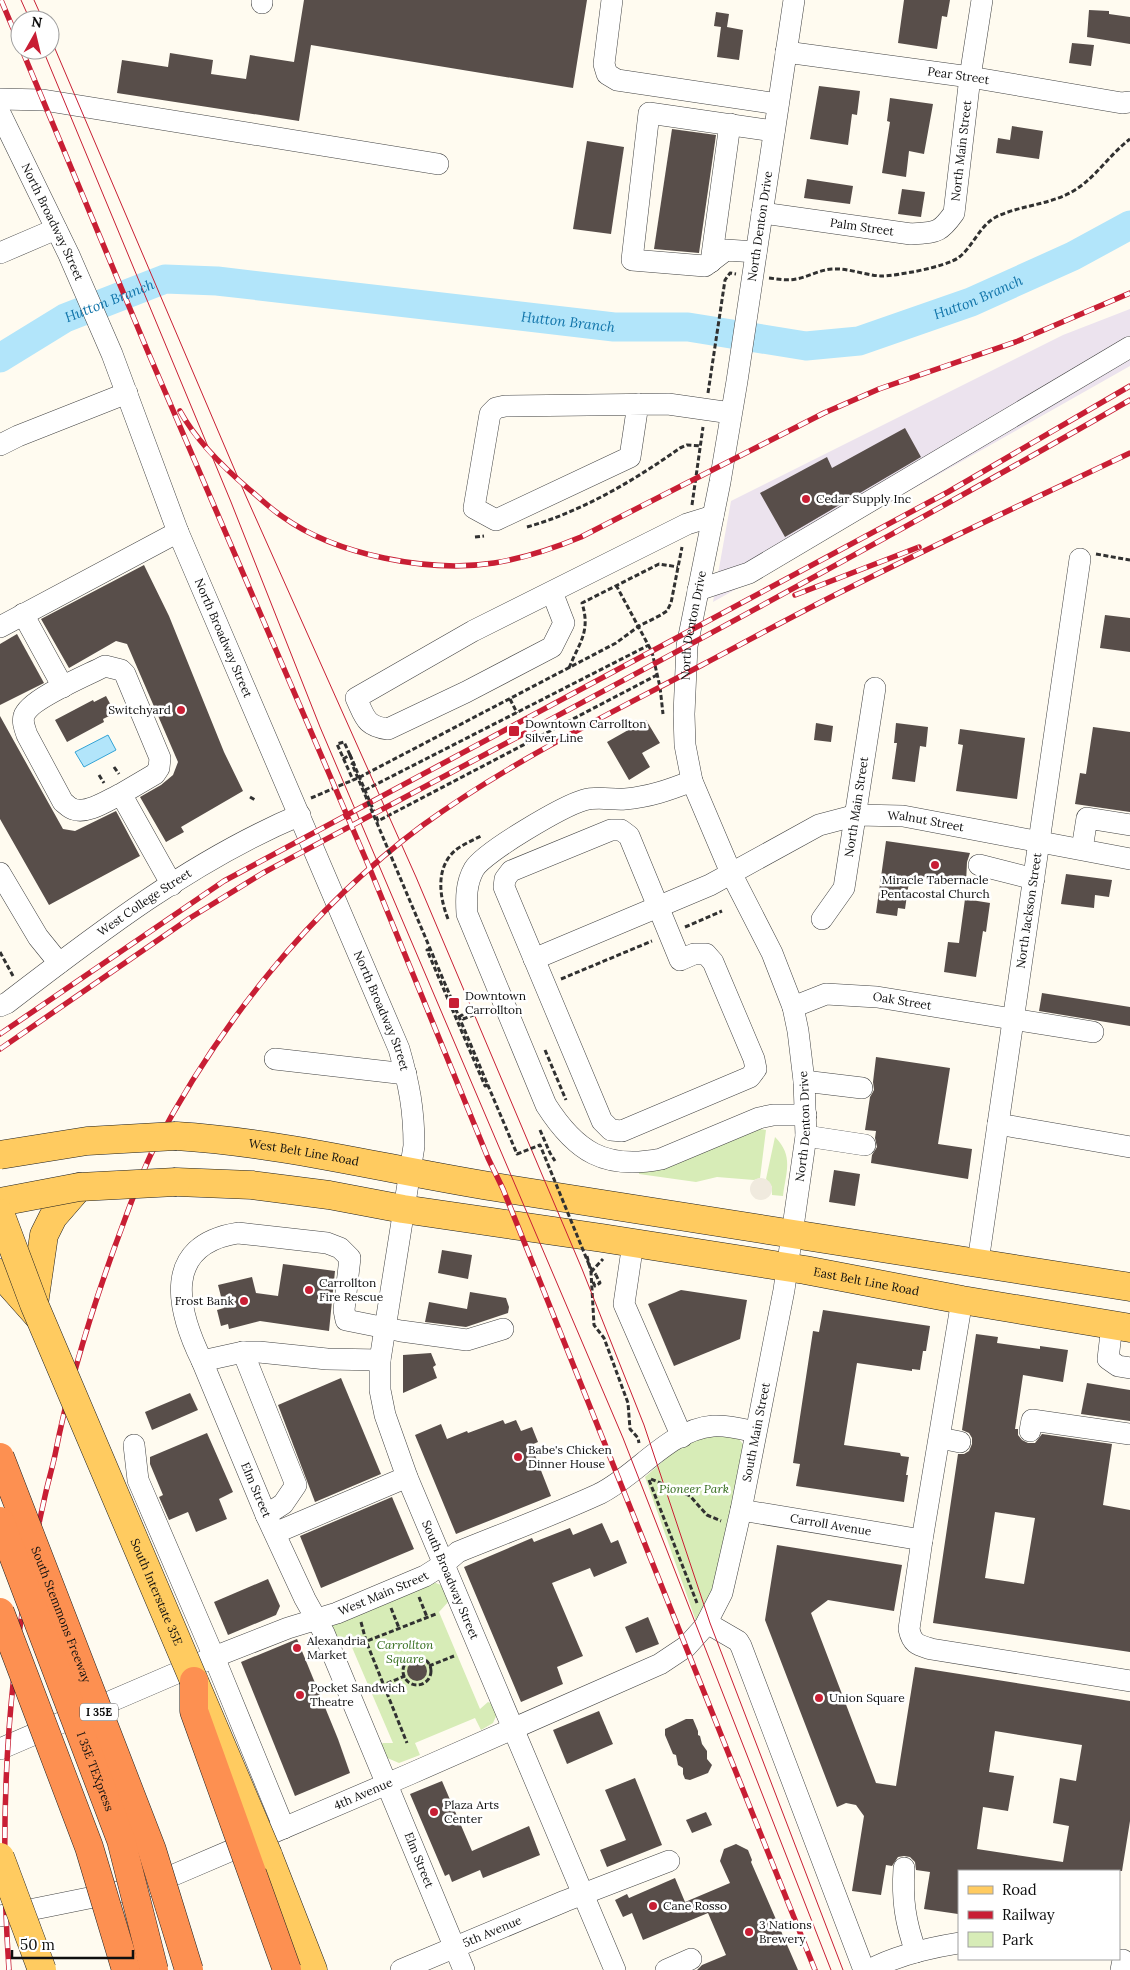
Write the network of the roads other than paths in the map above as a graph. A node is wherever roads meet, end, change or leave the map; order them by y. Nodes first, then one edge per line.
1 (612, 0) edge
2 (794, 0) edge
3 (982, 0) edge
4 (786, 52) junction
5 (970, 77) junction
6 (0, 99) edge
7 (1130, 102) edge
8 (778, 104) junction
9 (0, 112) edge
10 (730, 124) junction
11 (774, 131) junction
12 (438, 164) dead end
13 (762, 213) junction
14 (954, 213) joint
15 (56, 229) junction
16 (0, 252) edge
17 (756, 252) junction
18 (711, 262) junction
19 (1130, 347) edge
20 (127, 393) junction
21 (638, 404) junction
22 (731, 413) junction
23 (0, 445) edge
24 (713, 516) junction
25 (178, 532) junction
26 (1080, 559) road end
27 (698, 590) junction
28 (552, 592) junction
29 (23, 614) junction
30 (0, 627) edge
31 (63, 687) junction
32 (875, 688) dead end
33 (692, 781) junction
34 (121, 794) junction
35 (300, 815) junction
36 (857, 815) junction
37 (1130, 825) edge
38 (1040, 841) junction
39 (1082, 849) junction
40 (1130, 859) edge
41 (979, 865) dead end
42 (0, 873) edge
43 (731, 873) junction
44 (1034, 879) junction
45 (172, 885) junction
46 (658, 906) junction
47 (822, 919) dead end
48 (534, 959) junction
49 (59, 963) junction
50 (0, 1006) edge
51 (793, 1007) junction
52 (1014, 1018) junction
53 (1093, 1032) dead end
54 (275, 1060) dead end
55 (406, 1074) junction
56 (804, 1081) junction
57 (862, 1088) dead end
58 (806, 1115) junction
59 (998, 1124) junction
60 (806, 1136) junction
61 (865, 1145) dead end
62 (1130, 1147) edge
63 (0, 1155) edge
64 (409, 1172) junction
65 (79, 1187) junction
66 (0, 1202) edge
67 (403, 1209) junction
68 (0, 1213) edge
69 (792, 1235) junction
70 (633, 1243) junction
71 (978, 1262) junction
72 (787, 1268) junction
73 (0, 1273) edge
74 (1130, 1287) edge
75 (962, 1300) junction
76 (38, 1312) junction
77 (1121, 1326) edge
78 (385, 1328) junction
79 (503, 1329) dead end
80 (243, 1352) junction
81 (380, 1360) junction
82 (202, 1362) junction
83 (1130, 1368) edge
84 (1030, 1431) dead end
85 (755, 1432) junction
86 (1130, 1434) edge
87 (682, 1437) junction
88 (134, 1445) dead end
89 (0, 1457) edge
90 (407, 1477) junction
91 (734, 1516) junction
92 (0, 1521) edge
93 (270, 1524) junction
94 (922, 1540) junction
95 (444, 1564) junction
96 (0, 1612) edge
97 (315, 1618) junction
98 (704, 1620) junction
99 (214, 1657) junction
100 (194, 1681) junction
101 (1130, 1681) edge
102 (513, 1729) junction
103 (0, 1749) edge
104 (387, 1784) junction
105 (284, 1828) junction
106 (0, 1857) edge
107 (669, 1861) dead end
108 (904, 1868) dead end
109 (584, 1894) junction
110 (0, 1916) edge
111 (958, 1943) edge
112 (455, 1948) junction
113 (916, 1952) junction
114 (691, 1959) dead end
115 (42, 1970) edge
116 (126, 1970) edge
117 (154, 1970) edge
118 (189, 1970) edge
119 (287, 1970) edge
120 (313, 1970) edge
121 (401, 1970) edge
122 (464, 1970) edge
123 (615, 1970) edge
124 (666, 1970) edge
125 (864, 1970) edge
126 (869, 1970) edge

1 - 8 street
2 - 4 street, North Denton Drive
3 - 5 street, North Main Street
4 - 5 street, Pear Street
4 - 8 street, North Denton Drive
5 - 7 street, Pear Street
5 - 14 street, North Main Street
6 - 12 street
8 - 11 street, North Denton Drive
9 - 15 street, North Broadway Street
10 - 11 street
10 - 18 street
10 - 18 street
11 - 13 street, North Denton Drive
13 - 14 street, Palm Street
13 - 17 street, North Denton Drive
15 - 16 street
15 - 20 street, North Broadway Street
17 - 18 street
17 - 22 street, North Denton Drive
19 - 27 street
20 - 23 street
20 - 25 street, North Broadway Street
21 - 21 street
21 - 22 street
22 - 24 street, North Denton Drive
24 - 27 street, North Denton Drive
24 - 28 street
25 - 29 street
25 - 35 street, North Broadway Street
26 - 38 street, North Jackson Street
27 - 33 street, North Denton Drive
28 - 28 street
29 - 30 street
29 - 31 street
31 - 34 street
31 - 34 street
32 - 36 street, North Main Street
33 - 43 street, North Denton Drive
33 - 58 street
34 - 45 street
35 - 45 street, West College Street
35 - 55 street, North Broadway Street
36 - 38 street, Walnut Street
36 - 43 street, Walnut Street
36 - 47 street, North Main Street
37 - 39 street
38 - 39 street, Walnut Street
38 - 44 street, North Jackson Street
39 - 40 street, Walnut Street
41 - 44 street
42 - 49 street
43 - 46 street, Walnut Street
43 - 51 street, North Denton Drive
44 - 52 street, North Jackson Street
45 - 49 street, West College Street
46 - 48 street, Walnut Street
46 - 48 street
46 - 48 street
49 - 50 street, West College Street
51 - 52 street, Oak Street
51 - 56 street, North Denton Drive
52 - 53 street, Oak Street
52 - 59 street, North Jackson Street
54 - 55 street
55 - 64 street, North Broadway Street
56 - 57 street
56 - 58 street, North Denton Drive
58 - 60 street, North Denton Drive
59 - 62 street
59 - 71 street, North Jackson Street
60 - 61 street
60 - 69 street, North Denton Drive
63 - 64 main road, West Belt Line Road, bridge
64 - 67 street, South Broadway Street
64 - 69 main road, West Belt Line Road
65 - 66 main road, bridge
65 - 67 main road, bridge
65 - 76 main road, bridge
67 - 70 main road, East Belt Line Road
67 - 78 street, South Broadway Street
68 - 76 main road, South Interstate 35E, bridge
69 - 71 main road
69 - 72 street, South Main Street
70 - 72 main road, East Belt Line Road
70 - 87 street
71 - 74 main road
72 - 75 main road, East Belt Line Road
72 - 85 street, South Main Street
73 - 76 main road, bridge
75 - 77 main road, East Belt Line Road
75 - 94 street
76 - 100 main road, South Interstate 35E, bridge
77 - 83 street
78 - 79 street
78 - 81 street, South Broadway Street
78 - 82 street, Elm Street
80 - 81 street
80 - 82 street
80 - 93 street
81 - 90 street, South Broadway Street
82 - 93 street, Elm Street
84 - 86 street
85 - 87 street, West Main Street
85 - 91 street, South Main Street
87 - 95 street, West Main Street
88 - 99 street
89 - 118 highway, South Stemmons Freeway / I 35E, bridge
90 - 93 street
90 - 95 street, South Broadway Street
91 - 94 street, Carroll Avenue
91 - 98 street, South Main Street
92 - 117 highway, I 35E TEXpress, bridge
93 - 97 street, Elm Street
94 - 101 street
95 - 97 street, West Main Street
95 - 102 street, South Broadway Street
96 - 116 highway, bridge
97 - 99 street, West Main Street
97 - 104 street, Elm Street
98 - 102 street, 4th Avenue
98 - 125 street
99 - 103 street, West Main Street
99 - 105 street
100 - 119 highway, bridge
100 - 120 main road, South Interstate 35E, bridge
102 - 104 street, 4th Avenue
102 - 109 street, South Broadway Street
104 - 105 street, 4th Avenue
104 - 112 street, Elm Street
105 - 110 street, 4th Avenue
106 - 115 main road, bridge
107 - 109 street, 5th Avenue
108 - 113 street
109 - 112 street, 5th Avenue
109 - 123 street, South Broadway Street
111 - 113 street
112 - 121 street, 5th Avenue
112 - 122 street, Elm Street
113 - 126 street
114 - 124 street

